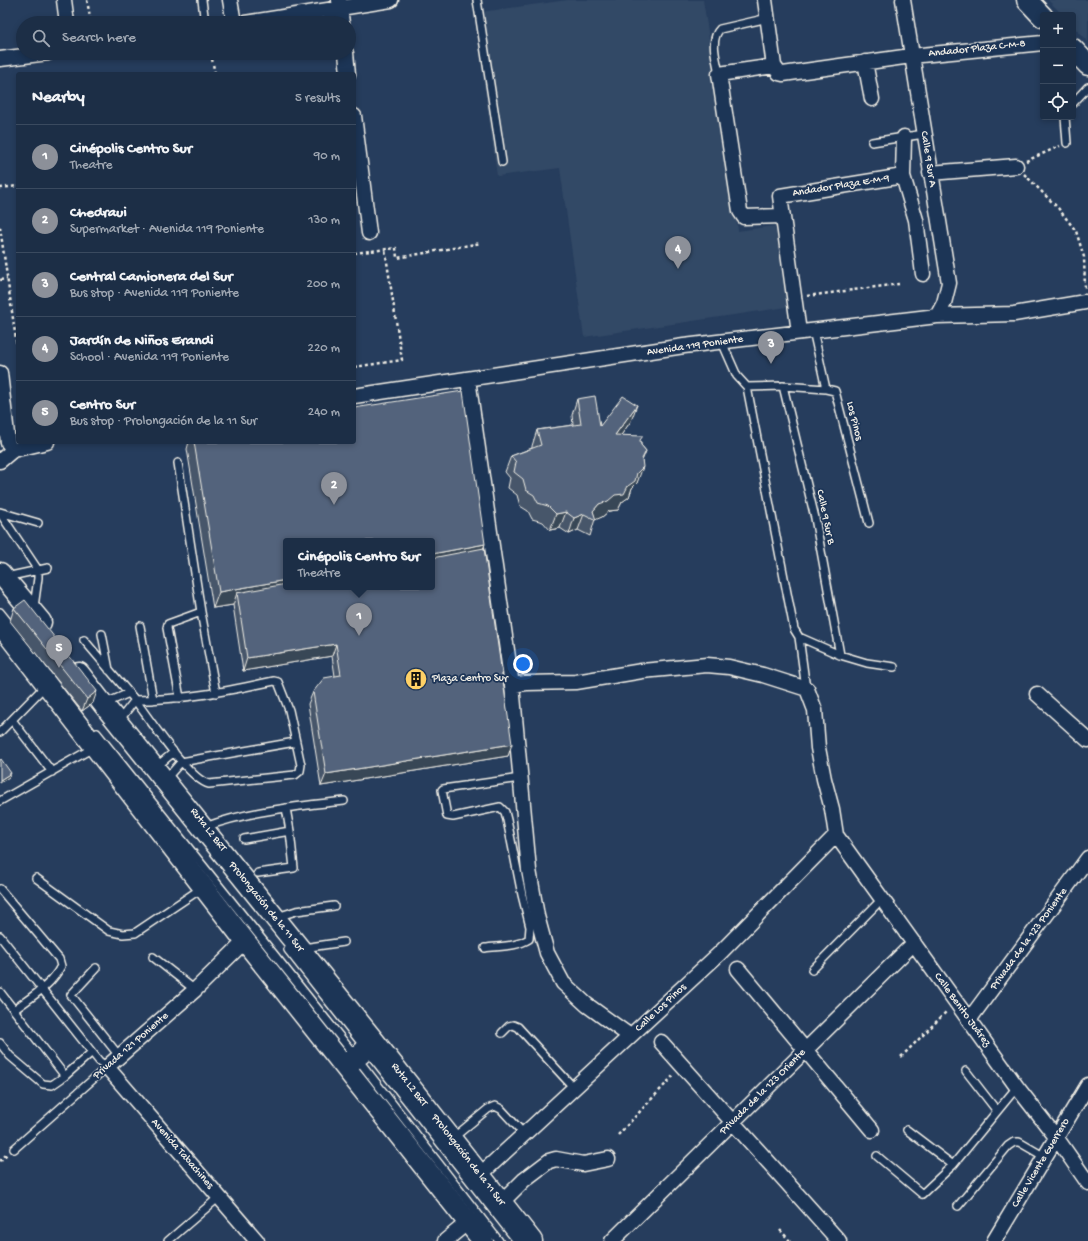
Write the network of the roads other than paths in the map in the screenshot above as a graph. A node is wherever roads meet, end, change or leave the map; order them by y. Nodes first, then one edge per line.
1 (64, 0) edge
2 (202, 0) edge
3 (230, 0) edge
4 (391, 0) edge
5 (477, 0) edge
6 (765, 0) edge
7 (903, 0) edge
8 (1027, 0) edge
9 (340, 4) edge
10 (1040, 14) edge
11 (66, 16) edge
12 (204, 16) edge
13 (233, 16) edge
14 (280, 16) edge
15 (341, 16) edge
16 (768, 18) junction
17 (1040, 43) edge
18 (1076, 52) edge
19 (912, 56) junction
20 (16, 57) edge
21 (0, 59) edge
22 (347, 60) edge
23 (865, 62) junction
24 (1088, 65) edge
25 (774, 66) junction
26 (348, 72) edge
27 (719, 74) junction
28 (1088, 87) edge
29 (872, 99) dead end
30 (1076, 100) edge
31 (1065, 120) edge
32 (356, 132) edge
33 (924, 134) junction
34 (904, 137) junction
35 (872, 142) dead end
36 (1067, 143) road end
37 (502, 162) dead end
38 (1016, 166) road end
39 (930, 173) junction
40 (903, 176) junction
41 (783, 216) junction
42 (369, 233) dead end
43 (923, 274) dead end
44 (1085, 302) road end
45 (937, 316) junction
46 (814, 330) junction
47 (799, 332) junction
48 (722, 342) junction
49 (0, 373) edge
50 (468, 379) junction
51 (783, 386) junction
52 (747, 387) junction
53 (826, 389) junction
54 (356, 396) edge
55 (27, 444) edge
56 (7, 446) edge
57 (0, 462) edge
58 (178, 463) dead end
59 (0, 513) edge
60 (38, 523) dead end
61 (869, 523) dead end
62 (48, 568) dead end
63 (38, 570) junction
64 (2, 581) edge
65 (0, 612) edge
66 (33, 612) junction
67 (201, 612) junction
68 (140, 626) dead end
69 (7, 627) edge
70 (102, 634) dead end
71 (52, 637) edge
72 (799, 637) junction
73 (84, 640) dead end
74 (840, 655) junction
75 (894, 667) dead end
76 (72, 670) joint
77 (109, 670) junction
78 (47, 684) junction
79 (512, 685) junction
80 (806, 689) junction
81 (129, 693) junction
82 (216, 694) junction
83 (1037, 694) dead end
84 (180, 698) junction
85 (135, 700) junction
86 (153, 700) junction
87 (103, 704) junction
88 (12, 720) junction
89 (118, 722) junction
90 (0, 732) edge
91 (95, 738) junction
92 (1088, 740) edge
93 (296, 742) junction
94 (174, 752) junction
95 (181, 762) junction
96 (152, 770) junction
97 (52, 772) junction
98 (520, 778) junction
99 (0, 801) edge
100 (344, 801) dead end
101 (286, 808) junction
102 (204, 828) junction
103 (290, 831) junction
104 (836, 835) junction
105 (244, 839) dead end
106 (1088, 858) edge
107 (258, 873) dead end
108 (36, 878) dead end
109 (203, 887) junction
110 (0, 888) edge
111 (882, 899) junction
112 (334, 906) dead end
113 (275, 918) junction
114 (0, 936) edge
115 (245, 941) junction
116 (344, 942) dead end
117 (914, 943) junction
118 (291, 946) junction
119 (485, 948) dead end
120 (153, 957) dead end
121 (96, 968) dead end
122 (738, 969) dead end
123 (812, 970) dead end
124 (42, 989) junction
125 (195, 990) junction
126 (0, 992) edge
127 (14, 1010) junction
128 (969, 1020) junction
129 (502, 1033) dead end
130 (630, 1036) junction
131 (661, 1042) dead end
132 (0, 1044) edge
133 (806, 1050) junction
134 (92, 1052) junction
135 (361, 1054) junction
136 (120, 1057) junction
137 (107, 1067) junction
138 (966, 1071) dead end
139 (65, 1076) junction
140 (1088, 1085) edge
141 (1018, 1087) junction
142 (574, 1088) junction
143 (997, 1111) junction
144 (732, 1122) junction
145 (872, 1130) dead end
146 (907, 1130) dead end
147 (524, 1134) junction
148 (1056, 1138) junction
149 (451, 1139) junction
150 (14, 1149) dead end
151 (877, 1156) dead end
152 (1045, 1157) junction
153 (608, 1159) dead end
154 (953, 1165) junction
155 (480, 1175) junction
156 (1088, 1184) edge
157 (219, 1196) junction
158 (502, 1203) junction
159 (958, 1206) dead end
160 (468, 1222) junction
161 (619, 1238) edge
162 (168, 1241) edge
163 (257, 1241) edge
164 (445, 1241) edge
165 (483, 1241) edge
166 (499, 1241) edge
167 (517, 1241) edge
168 (532, 1241) edge
169 (839, 1241) edge
170 (994, 1241) edge

1 - 11 street
2 - 12 lane
3 - 13 street
4 - 9 street
5 - 37 lane
6 - 16 street
7 - 19 street, Calle 9 Sur A
8 - 10 main road
9 - 14 street
9 - 15 street
16 - 25 street
16 - 27 lane
17 - 19 street, Andador Plaza C-M-8
18 - 24 main road
19 - 23 street, Andador Plaza C-M-8
19 - 33 street, Calle 9 Sur A
20 - 21 street
22 - 26 street
23 - 25 street, Andador Plaza C-M-8
23 - 29 street
25 - 27 street
27 - 41 street
28 - 30 lane
31 - 36 lane
32 - 42 street
33 - 34 lane
33 - 39 street, Calle 9 Sur A
34 - 35 lane
34 - 40 street
38 - 39 street
39 - 45 street, Calle 9 Sur A
40 - 41 street, Andador Plaza E-M-9
40 - 43 street
41 - 47 street
44 - 45 street, Avenida 119 Poniente
45 - 46 street, Avenida 119 Poniente
46 - 47 street, Avenida 119 Poniente
46 - 53 lane
47 - 48 street, Avenida 119 Poniente
48 - 50 street, Avenida 119 Poniente
48 - 52 lane
49 - 56 street
50 - 54 street, Avenida 119 Poniente
50 - 79 street
51 - 52 lane
51 - 53 lane
51 - 74 lane, Calle 9 Sur B
52 - 72 lane
53 - 61 lane, Los Pinos
55 - 56 street
56 - 57 street
58 - 67 lane
59 - 60 lane
59 - 63 lane
62 - 63 lane
63 - 64 lane
63 - 66 lane
64 - 66 main road
65 - 69 lane
66 - 71 main road
67 - 82 lane
67 - 84 lane
68 - 86 lane
69 - 78 main road, Prolongación de la 11 Sur
70 - 77 lane
72 - 74 lane
72 - 80 lane
73 - 77 lane
74 - 75 lane
76 - 87 main road, Prolongación de la 11 Sur
76 - 96 lane
77 - 81 lane
78 - 88 lane
78 - 91 main road, Prolongación de la 11 Sur
79 - 80 street
79 - 98 street
80 - 104 street
81 - 85 lane
81 - 87 lane
82 - 84 lane
82 - 93 lane
83 - 92 street
84 - 86 lane
85 - 86 lane
85 - 89 lane
85 - 94 lane
87 - 89 main road, Prolongación de la 11 Sur
88 - 90 lane
88 - 97 lane
89 - 96 main road, Prolongación de la 11 Sur
91 - 97 lane
91 - 109 main road, Prolongación de la 11 Sur
91 - 135 lane, Ruta L2 BRT
93 - 95 lane
93 - 95 lane
94 - 95 lane
94 - 96 lane
95 - 96 lane
96 - 102 main road, Prolongación de la 11 Sur
97 - 99 lane
98 - 119 lane
98 - 130 street
100 - 101 lane
101 - 102 lane
101 - 103 lane
102 - 113 main road, Prolongación de la 11 Sur
103 - 105 lane
103 - 107 lane
104 - 111 street, Calle Benito Juárez
104 - 130 street, Calle Los Pinos
106 - 128 street, Privada de la 123 Poniente
108 - 109 lane
109 - 115 main road, Prolongación de la 11 Sur
110 - 124 lane
111 - 117 street, Calle Benito Juárez
111 - 123 lane
112 - 113 lane
113 - 118 main road, Prolongación de la 11 Sur
114 - 124 lane
115 - 125 street, Privada 121 Poniente
115 - 135 main road, Prolongación de la 11 Sur
116 - 118 lane
117 - 128 street, Calle Benito Juárez
117 - 133 street, Privada de la 123 Oriente
118 - 135 main road, Prolongación de la 11 Sur
120 - 125 lane
121 - 136 lane
122 - 133 street
124 - 127 lane
124 - 134 lane
125 - 136 street, Privada 121 Poniente
126 - 127 lane
127 - 139 lane
128 - 141 street, Calle Benito Juárez
129 - 142 lane
130 - 142 street, Calle Los Pinos
131 - 144 street
132 - 139 lane
133 - 144 street, Privada de la 123 Oriente
133 - 145 street
134 - 137 lane
134 - 139 lane
135 - 149 main road, Prolongación de la 11 Sur
135 - 160 main road, Prolongación de la 11 Sur
135 - 166 lane, Ruta L2 BRT
135 - 167 lane, Ruta L2 BRT
136 - 137 street, Privada 121 Poniente
137 - 150 lane, Privada 121 Poniente
137 - 157 street, Avenida Tabachines
138 - 143 lane
140 - 148 street, Calle Vicente Guerrero
141 - 143 lane
141 - 148 street, Calle Benito Juárez
142 - 147 street, Calle Los Pinos
143 - 154 lane
144 - 161 street, Privada de la 123 Oriente
144 - 169 street
146 - 154 lane
147 - 149 lane
147 - 155 street, Calle Los Pinos
148 - 152 street, Calle Vicente Guerrero
148 - 156 street, Calle Benito Juárez
149 - 155 main road, Prolongación de la 11 Sur
151 - 154 lane
152 - 159 lane
152 - 170 street, Calle Vicente Guerrero
153 - 158 street
155 - 158 main road, Prolongación de la 11 Sur
157 - 162 lane
157 - 163 street, Avenida Tabachines
158 - 168 main road, Prolongación de la 11 Sur
160 - 164 street
160 - 165 main road, Prolongación de la 11 Sur

